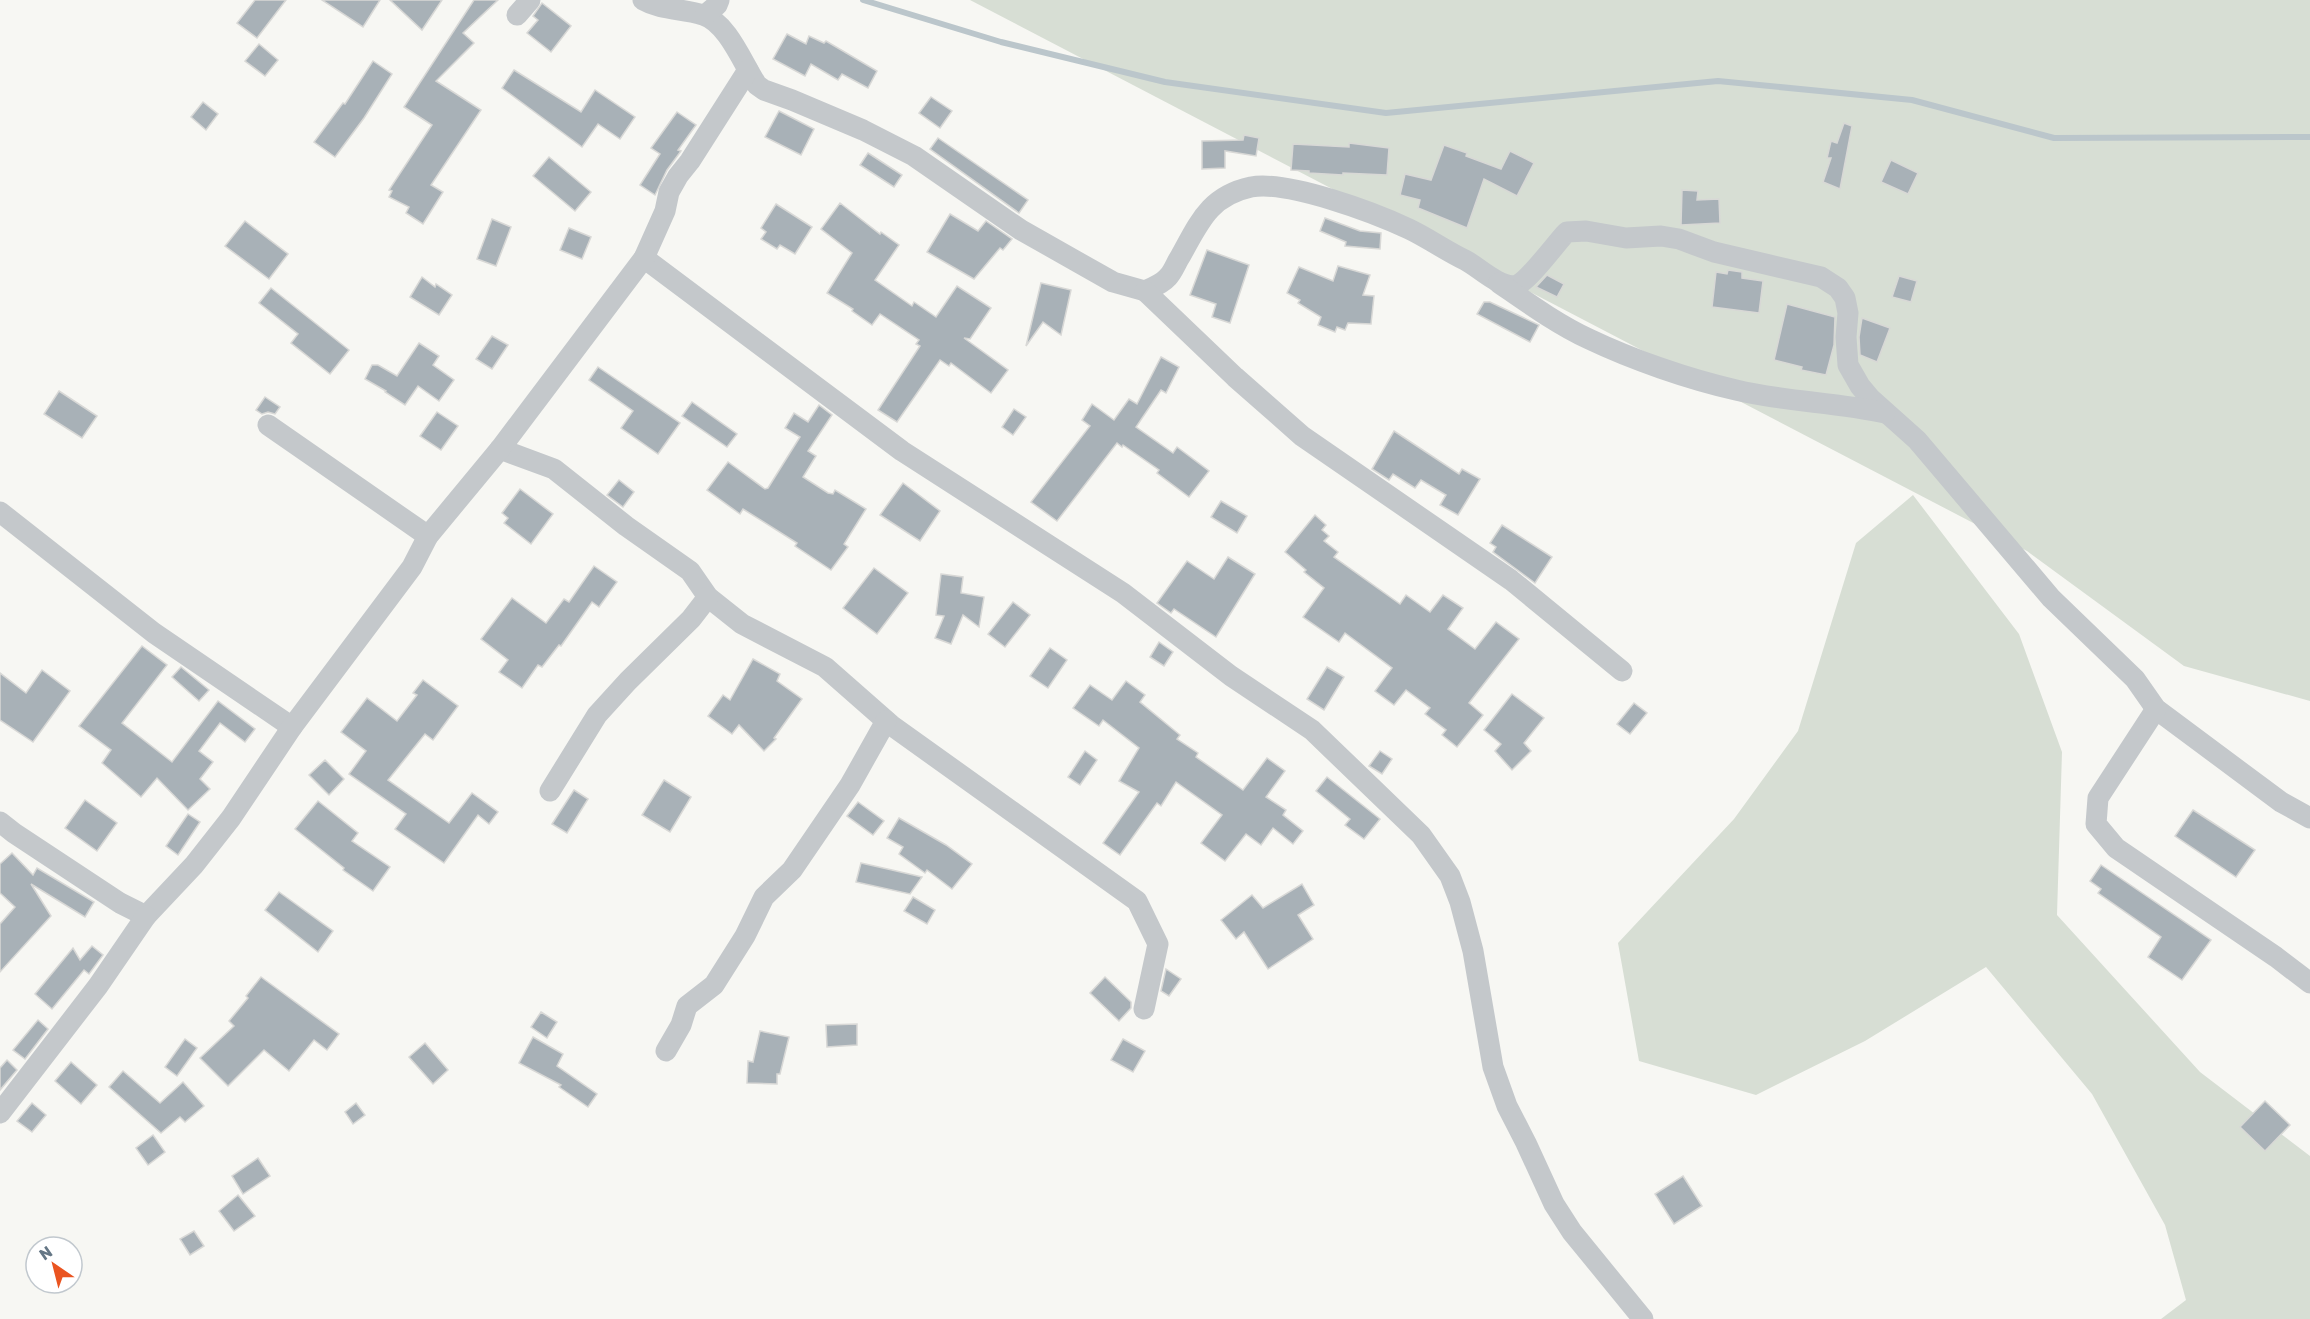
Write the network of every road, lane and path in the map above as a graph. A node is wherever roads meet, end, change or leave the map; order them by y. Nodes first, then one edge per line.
1 (644, 0) edge
2 (712, 8) edge
3 (748, 70) junction
4 (644, 258) junction
5 (1497, 282) junction
6 (1145, 291) junction
7 (1889, 414) junction
8 (268, 425) dead end
9 (500, 449) junction
10 (0, 512) edge
11 (428, 536) junction
12 (708, 597) junction
13 (1622, 671) dead end
14 (2156, 709) junction
15 (886, 721) junction
16 (292, 727) junction
17 (550, 791) dead end
18 (2310, 818) edge
19 (0, 822) edge
20 (146, 916) junction
21 (2310, 983) edge
22 (1144, 1009) dead end
23 (666, 1051) dead end
24 (0, 1113) edge
25 (1643, 1319) edge

1 - 2 street
2 - 3 street
3 - 4 street
3 - 6 street
4 - 9 street
4 - 25 street
5 - 6 street
5 - 7 street
5 - 7 street
6 - 13 street
7 - 14 street
8 - 11 street
9 - 11 street
9 - 12 street
10 - 16 street
11 - 16 street
12 - 15 street
12 - 17 street
14 - 18 street
14 - 21 street
15 - 22 street
15 - 23 street
16 - 20 street
19 - 20 street
20 - 24 street

